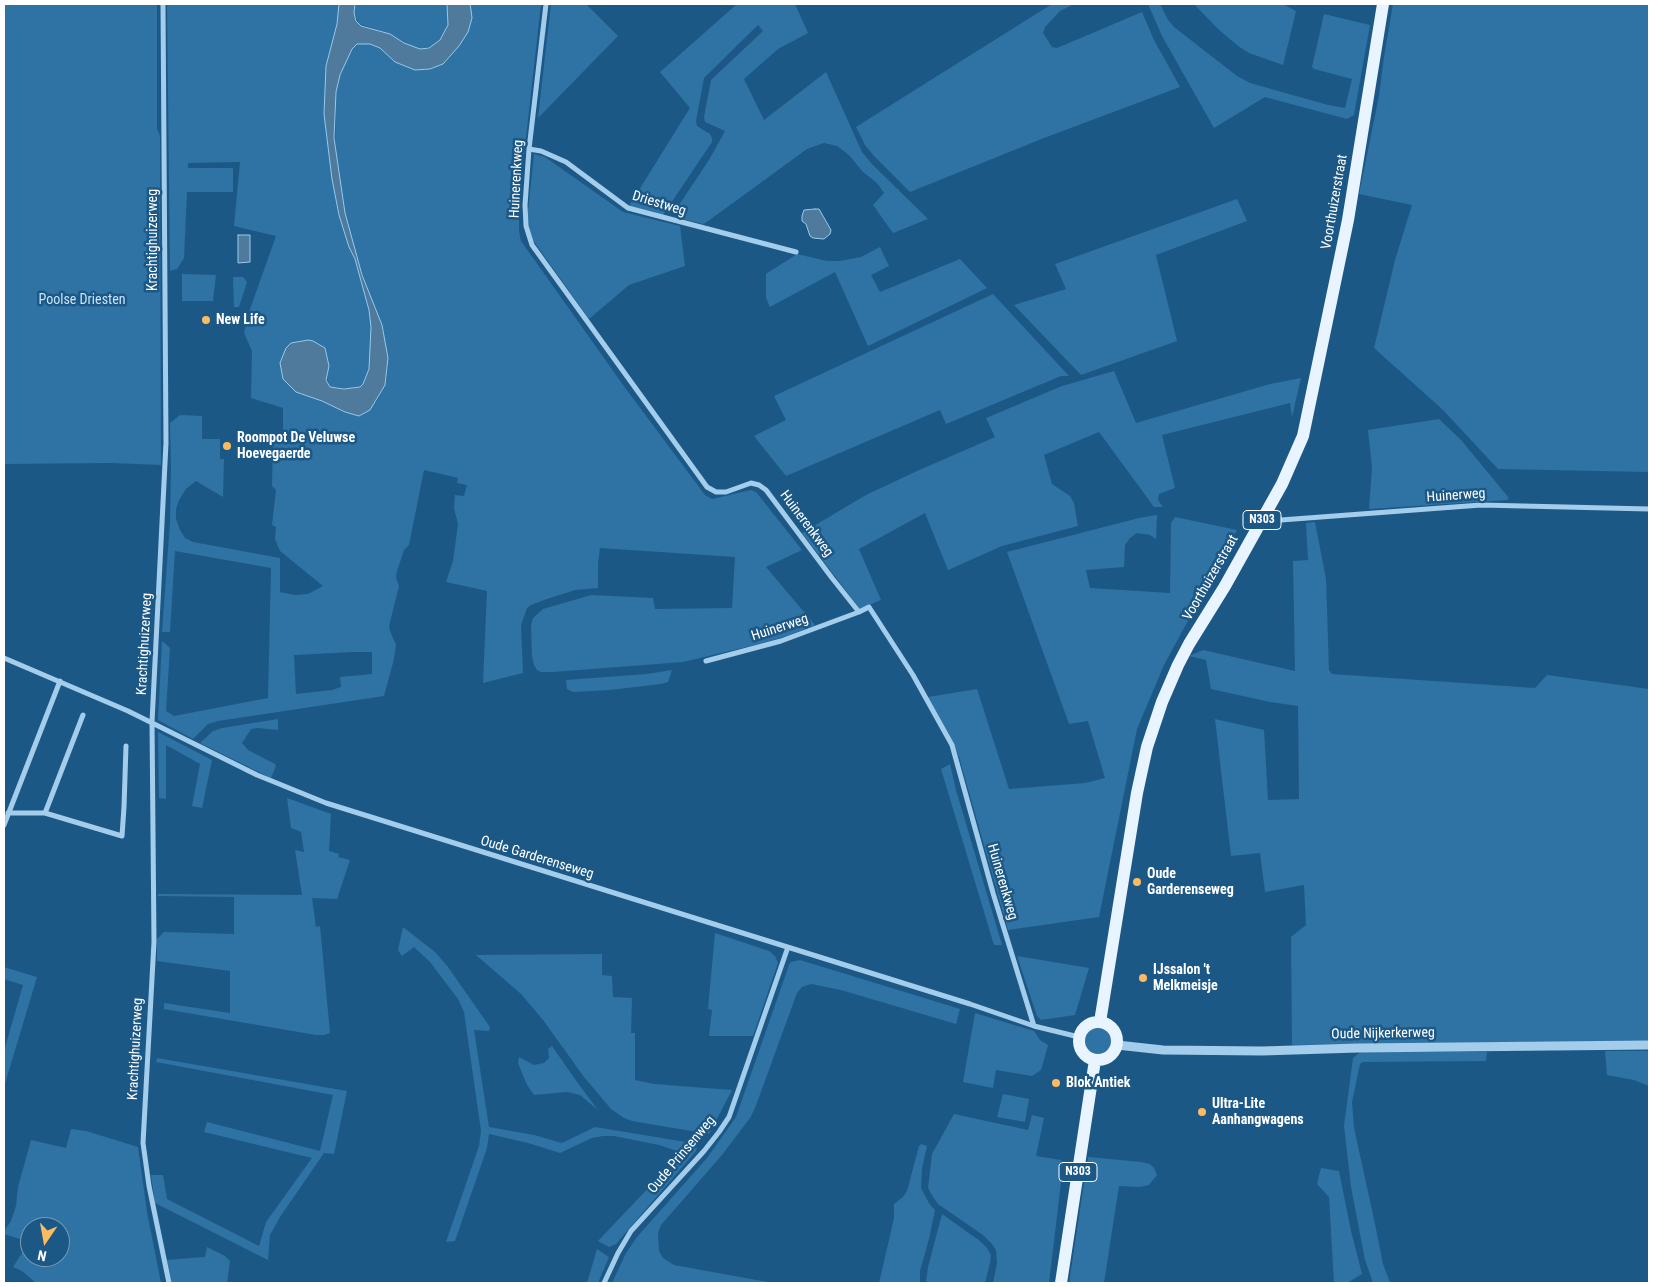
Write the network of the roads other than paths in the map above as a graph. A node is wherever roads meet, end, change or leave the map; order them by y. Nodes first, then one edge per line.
1 (163, 4) edge
2 (546, 4) edge
3 (1384, 4) edge
4 (529, 149) junction
5 (796, 252) dead end
6 (1649, 509) edge
7 (1259, 520) junction
8 (859, 612) junction
9 (4, 658) edge
10 (706, 661) dead end
11 (60, 681) junction
12 (83, 715) dead end
13 (152, 722) junction
14 (126, 746) dead end
15 (45, 812) junction
16 (8, 813) junction
17 (4, 825) edge
18 (788, 947) junction
19 (1100, 1022) junction
20 (1034, 1026) junction
21 (1079, 1037) junction
22 (1117, 1045) junction
23 (1649, 1045) edge
24 (1095, 1060) junction
25 (169, 1283) edge
26 (604, 1283) edge
27 (1060, 1283) edge

1 - 13 street, Krachtighuizerweg
2 - 4 street, Huinerenkweg
3 - 7 main road, Voorthuizerstraat / N303
4 - 5 street, Driestweg
4 - 8 street, Huinerenkweg
6 - 7 street, Huinerweg
7 - 19 main road, Voorthuizerstraat / N303
8 - 10 street, Huinerweg
8 - 20 street, Huinerenkweg
9 - 11 street, Oude Garderenseweg
11 - 13 street, Oude Garderenseweg
11 - 16 street
12 - 15 street
13 - 18 street, Oude Garderenseweg
13 - 25 street, Krachtighuizerweg
14 - 15 street
15 - 16 street
16 - 17 street
18 - 20 street, Oude Garderenseweg
18 - 26 street, Oude Prinsenweg
19 - 21 main road
19 - 22 main road
20 - 21 street, Oude Garderenseweg
21 - 24 main road
22 - 23 street, Oude Nijkerkerweg
22 - 24 main road
24 - 27 main road, N303

